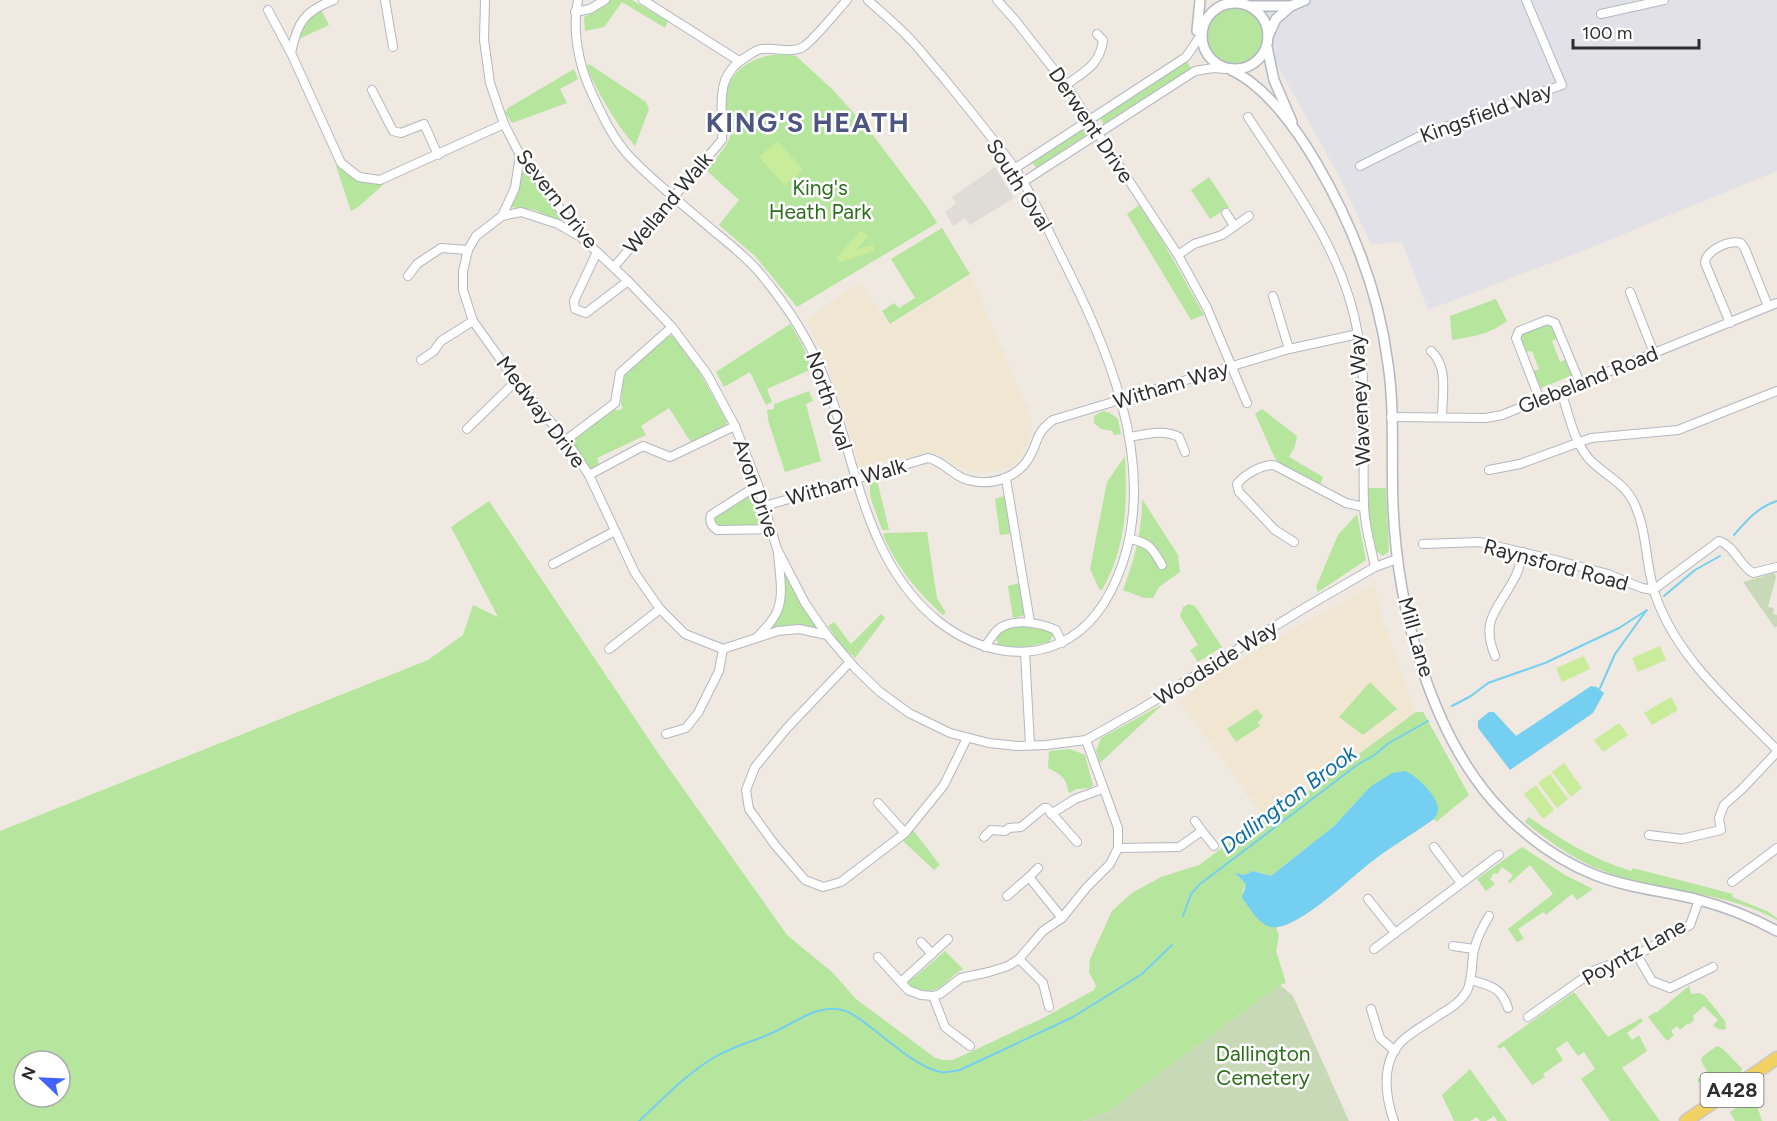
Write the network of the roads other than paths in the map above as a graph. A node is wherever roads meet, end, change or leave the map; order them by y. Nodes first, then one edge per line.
1 (334, 0) edge
2 (385, 0) edge
3 (485, 0) edge
4 (578, 0) edge
5 (605, 0) edge
6 (643, 0) edge
7 (847, 0) edge
8 (868, 0) edge
9 (997, 0) edge
10 (1200, 0) edge
11 (1305, 0) edge
12 (1526, 0) edge
13 (1664, 0) edge
14 (1240, 3) edge
15 (1291, 6) junction
16 (268, 10) dead end
17 (575, 12) junction
18 (1601, 14) dead end
19 (1097, 34) dead end
20 (1200, 38) junction
21 (1268, 41) junction
22 (393, 47) dead end
23 (291, 53) junction
24 (739, 62) junction
25 (1214, 68) junction
26 (1228, 69) junction
27 (1066, 85) junction
28 (372, 90) dead end
29 (1248, 117) dead end
30 (1090, 120) junction
31 (504, 124) junction
32 (1295, 129) junction
33 (1099, 133) junction
34 (1312, 154) junction
35 (438, 155) junction
36 (520, 155) junction
37 (1360, 166) dead end
38 (1014, 169) junction
39 (1023, 182) junction
40 (673, 196) junction
41 (1226, 213) dead end
42 (501, 216) junction
43 (1249, 216) dead end
44 (1234, 226) junction
45 (581, 237) junction
46 (468, 250) junction
47 (597, 252) junction
48 (1178, 255) junction
49 (614, 267) junction
50 (408, 276) dead end
51 (628, 281) junction
52 (1630, 292) dead end
53 (1273, 296) dead end
54 (1777, 303) edge
55 (1768, 306) junction
56 (473, 321) junction
57 (1730, 323) junction
58 (672, 327) junction
59 (1358, 334) junction
60 (1289, 349) junction
61 (1437, 352) dead end
62 (1654, 353) junction
63 (421, 360) dead end
64 (1232, 366) junction
65 (516, 381) junction
66 (1580, 383) junction
67 (1777, 391) edge
68 (1561, 392) junction
69 (1121, 400) junction
70 (1540, 400) junction
71 (1247, 403) dead end
72 (1391, 417) junction
73 (1442, 417) junction
74 (735, 426) junction
75 (467, 429) dead end
76 (1130, 437) junction
77 (566, 440) junction
78 (1579, 442) junction
79 (1185, 452) dead end
80 (1489, 470) dead end
81 (589, 475) junction
82 (1006, 478) junction
83 (855, 479) junction
84 (758, 485) junction
85 (765, 506) junction
86 (1364, 507) junction
87 (771, 529) junction
88 (615, 531) junction
89 (1131, 539) junction
90 (1293, 542) dead end
91 (1423, 544) dead end
92 (777, 549) junction
93 (1523, 552) junction
94 (1397, 559) junction
95 (553, 564) dead end
96 (1162, 565) dead end
97 (1375, 567) junction
98 (1777, 567) edge
99 (1653, 590) junction
100 (660, 609) junction
101 (1029, 622) junction
102 (827, 635) junction
103 (758, 637) junction
104 (1062, 643) junction
105 (985, 647) junction
106 (609, 649) dead end
107 (723, 649) junction
108 (1024, 652) junction
109 (1495, 656) dead end
110 (850, 663) junction
111 (666, 734) dead end
112 (967, 738) junction
113 (1086, 740) junction
114 (1030, 745) junction
115 (1777, 751) edge
116 (1102, 789) junction
117 (878, 803) dead end
118 (1049, 811) junction
119 (1195, 821) dead end
120 (1202, 831) junction
121 (905, 833) junction
122 (1649, 835) dead end
123 (984, 837) dead end
124 (1077, 842) dead end
125 (1214, 846) dead end
126 (1434, 847) dead end
127 (1118, 848) junction
128 (1777, 848) edge
129 (1498, 855) dead end
130 (1038, 868) dead end
131 (1029, 877) junction
132 (1732, 882) dead end
133 (1461, 883) junction
134 (1007, 896) dead end
135 (1368, 899) dead end
136 (1699, 900) junction
137 (1489, 916) dead end
138 (1062, 918) junction
139 (1777, 931) edge
140 (1395, 933) junction
141 (948, 939) dead end
142 (921, 942) dead end
143 (1453, 946) dead end
144 (1374, 949) dead end
145 (1474, 949) junction
146 (932, 954) junction
147 (1637, 955) junction
148 (878, 957) dead end
149 (1019, 958) junction
150 (1713, 967) dead end
151 (1471, 980) junction
152 (901, 982) junction
153 (933, 996) junction
154 (1049, 1007) dead end
155 (1508, 1008) dead end
156 (1371, 1009) dead end
157 (1528, 1017) dead end
158 (970, 1047) dead end
159 (1395, 1051) junction
160 (1777, 1058) edge
161 (1394, 1121) edge
162 (1686, 1121) edge

1 - 23 street
2 - 22 street
3 - 31 street, Severn Drive
4 - 17 street, North Oval
5 - 17 street
6 - 24 street
7 - 24 street
8 - 38 street, South Oval
9 - 27 street, Derwent Drive
10 - 20 street
11 - 15 street
12 - 37 street, Kingsfield Way
13 - 18 street
14 - 15 street
14 - 20 street
14 - 21 street
15 - 21 street
16 - 23 street
17 - 40 street, North Oval
19 - 27 street
20 - 25 street
20 - 26 street
20 - 30 street
21 - 26 street
21 - 32 street, Mill Lane
23 - 35 street
24 - 40 street, Welland Walk
25 - 26 street
25 - 33 street
25 - 34 street, Mill Lane
26 - 32 street, Mill Lane
27 - 30 street, Derwent Drive
28 - 35 street
29 - 59 street, Waveney Way
30 - 33 street, Derwent Drive
30 - 38 street
31 - 35 street
31 - 36 street, Severn Drive
32 - 34 street, Mill Lane
33 - 39 street
33 - 48 street, Derwent Drive
34 - 72 street, Mill Lane
36 - 42 street
36 - 45 street, Severn Drive
38 - 39 street, South Oval
39 - 69 street, South Oval
40 - 49 street, Welland Walk
40 - 83 street, North Oval
41 - 44 street
42 - 45 street
42 - 46 street
43 - 44 street
44 - 48 street
45 - 47 street, Severn Drive
46 - 50 street
46 - 56 street, Medway Drive
47 - 49 street, Severn Drive
47 - 51 street
48 - 64 street, Derwent Drive
49 - 51 street, Severn Drive
51 - 58 street, Severn Drive
52 - 62 street
53 - 60 street
54 - 55 street, Glebeland Road
55 - 57 street, Glebeland Road
55 - 57 street
56 - 63 street
56 - 65 street, Medway Drive
57 - 62 street, Glebeland Road
58 - 74 street, Severn Drive
58 - 77 street
59 - 60 street, Witham Way
59 - 86 street, Waveney Way
60 - 64 street, Witham Way
61 - 73 street
62 - 66 street, Glebeland Road
64 - 69 street, Witham Way
64 - 71 street, Derwent Drive
65 - 75 street
65 - 77 street, Medway Drive
66 - 68 street, Glebeland Road
66 - 70 street
67 - 78 street
68 - 70 street, Glebeland Road
68 - 78 street
69 - 76 street, South Oval
69 - 82 street, Witham Way
70 - 73 street, Glebeland Road
72 - 73 street, Glebeland Road
72 - 94 street, Mill Lane
74 - 81 street
74 - 84 street, Avon Drive
76 - 79 street
76 - 89 street, South Oval
77 - 81 street, Medway Drive
78 - 80 street
78 - 99 street
81 - 88 street, Medway Drive
82 - 83 street, Witham Walk
82 - 101 street
83 - 85 street, Witham Walk
83 - 105 street, North Oval
84 - 85 street, Avon Drive
84 - 87 street
85 - 87 street, Avon Drive
86 - 90 street
86 - 97 street, Waveney Way
87 - 92 street, Avon Drive
88 - 95 street
88 - 100 street, Medway Drive
89 - 96 street
89 - 104 street, South Oval
91 - 93 street, Raynsford Road
92 - 102 street, Avon Drive
92 - 103 street, Avon Drive
93 - 99 street, Raynsford Road
93 - 109 street
94 - 97 street, Woodside Way
94 - 136 street, Mill Lane
97 - 113 street, Woodside Way
98 - 99 street
99 - 115 street
100 - 106 street
100 - 107 street, Medway Drive
101 - 104 street
101 - 105 street
102 - 103 street
102 - 110 street, Avon Drive
103 - 107 street
104 - 108 street, North Oval
105 - 108 street, North Oval
107 - 111 street
108 - 114 street
110 - 112 street, Avon Drive
110 - 121 street
112 - 114 street, Avon Drive
112 - 121 street
113 - 114 street, Woodside Way
113 - 116 street
115 - 122 street
116 - 118 street
116 - 127 street
117 - 121 street
118 - 123 street
118 - 124 street
119 - 120 street
120 - 125 street
120 - 127 street
126 - 133 street
127 - 138 street
128 - 132 street
129 - 133 street
130 - 131 street
131 - 134 street
131 - 138 street
133 - 140 street
135 - 140 street
136 - 139 street, Mill Lane
136 - 147 street, Poyntz Lane
137 - 145 street
138 - 149 street
140 - 144 street
141 - 146 street
142 - 146 street
143 - 145 street
145 - 151 street
146 - 152 street
147 - 150 street
147 - 157 street, Poyntz Lane
148 - 152 street
149 - 153 street
149 - 154 street
151 - 155 street
151 - 159 street
152 - 153 street
153 - 158 street
156 - 159 street
159 - 161 street
160 - 162 main road, A428

